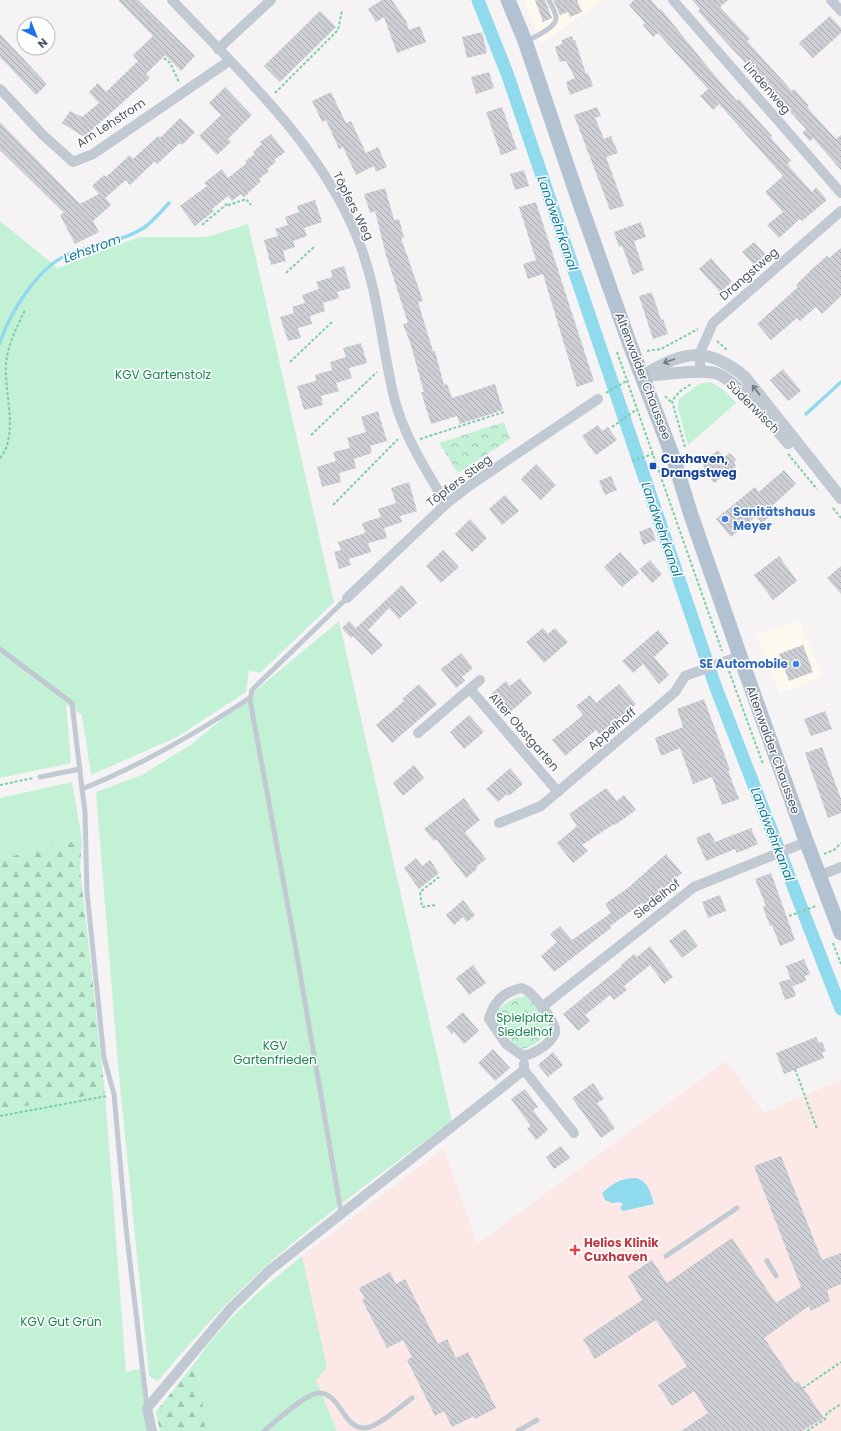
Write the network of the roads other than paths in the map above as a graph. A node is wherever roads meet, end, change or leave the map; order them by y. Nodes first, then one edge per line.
1 (172, 0) edge
2 (271, 0) edge
3 (508, 0) edge
4 (549, 0) edge
5 (672, 0) edge
6 (831, 0) edge
7 (841, 11) edge
8 (525, 41) junction
9 (218, 49) junction
10 (229, 61) junction
11 (0, 88) edge
12 (841, 193) edge
13 (841, 211) edge
14 (699, 355) junction
15 (701, 372) junction
16 (643, 376) junction
17 (601, 396) road end
18 (841, 498) edge
19 (446, 504) junction
20 (347, 598) joint
21 (0, 649) edge
22 (728, 660) junction
23 (480, 680) dead end
24 (470, 689) junction
25 (251, 697) junction
26 (418, 733) dead end
27 (80, 769) junction
28 (40, 777) road end
29 (82, 790) junction
30 (558, 792) junction
31 (499, 823) dead end
32 (806, 842) junction
33 (841, 867) edge
34 (819, 876) junction
35 (836, 935) edge
36 (542, 1007) junction
37 (523, 1056) junction
38 (524, 1070) junction
39 (574, 1133) dead end
40 (737, 1208) dead end
41 (342, 1212) junction
42 (666, 1256) dead end
43 (767, 1261) dead end
44 (776, 1276) dead end
45 (412, 1398) dead end
46 (147, 1408) junction
47 (537, 1420) dead end
48 (152, 1431) edge
49 (264, 1431) edge
50 (518, 1431) edge

1 - 9 street, Töpfers Weg
2 - 9 street
3 - 8 main road, Altenwalder Chaussee
4 - 8 lane
5 - 12 street, Lindenweg
6 - 7 street
8 - 16 main road, Altenwalder Chaussee
9 - 10 street, Töpfers Weg
10 - 11 street, Am Lehstrom
10 - 19 street, Töpfers Weg
13 - 14 street, Drangstweg
14 - 15 street
14 -> 16 street, Süderwisch
18 -> 14 street, Süderwisch
15 - 16 street, Süderwisch
15 - 18 street, Süderwisch
16 - 22 main road, Altenwalder Chaussee
17 - 19 street, Töpfers Stieg
19 - 20 street, Töpfers Stieg
20 - 25 lane
21 - 27 lane
22 - 30 street, Appelhoff
22 - 32 main road, Altenwalder Chaussee
23 - 24 street
24 - 26 street
24 - 30 street, Alter Obstgarten
25 - 29 lane
25 - 41 lane
27 - 28 lane
27 - 29 lane
29 - 46 lane
30 - 31 street, Appelhoff
32 - 34 main road, Altenwalder Chaussee
32 - 36 street, Siedelhof
33 - 34 street
34 - 35 main road, Altenwalder Chaussee
36 - 37 street
36 - 37 street
37 - 38 street
38 - 39 street
38 - 41 street
40 - 42 lane
41 - 46 street
43 - 44 lane
45 - 49 lane
46 - 48 street
47 - 50 lane

